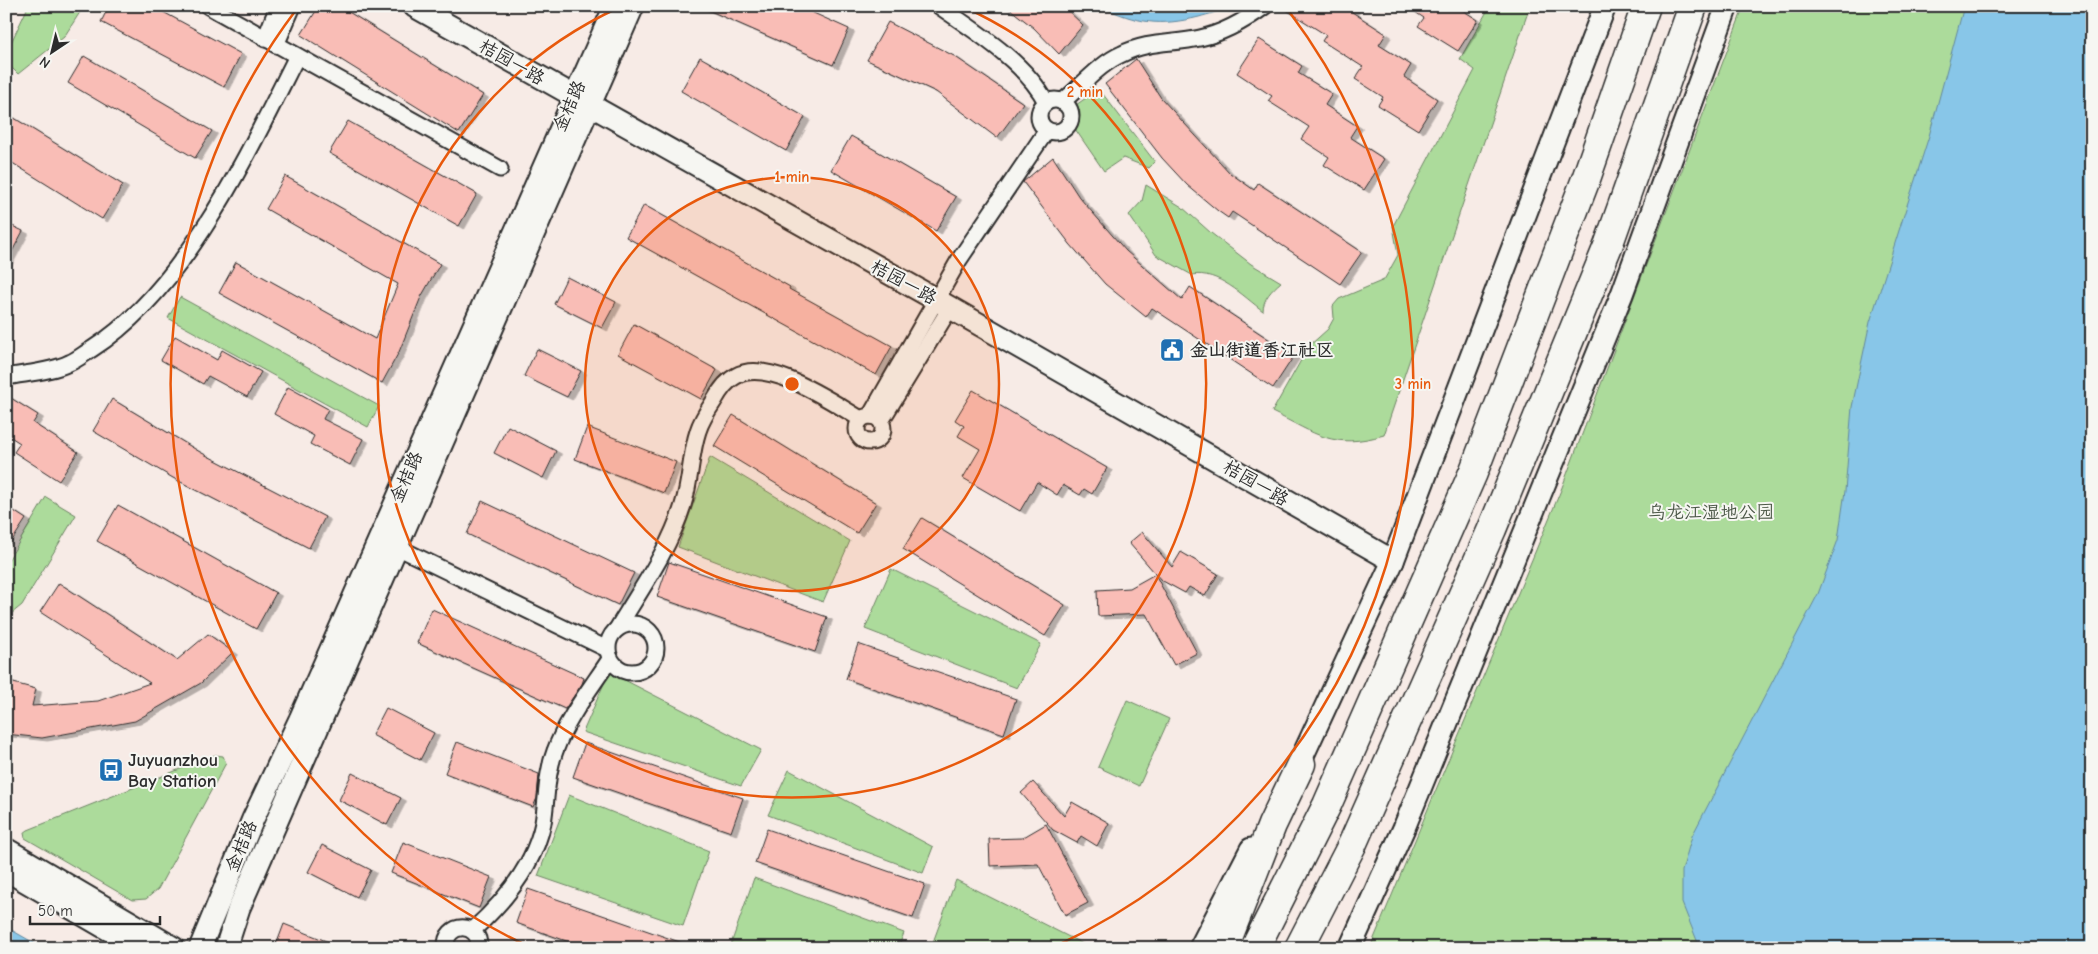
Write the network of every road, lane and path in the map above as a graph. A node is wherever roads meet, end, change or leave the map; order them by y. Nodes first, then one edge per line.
1 (208, 6) edge
2 (278, 6) edge
3 (293, 6) edge
4 (414, 6) edge
5 (614, 6) edge
6 (633, 6) edge
7 (939, 6) edge
8 (1265, 6) edge
9 (1605, 6) edge
10 (1646, 6) edge
11 (1693, 6) edge
12 (1727, 6) edge
13 (271, 42) junction
14 (297, 56) junction
15 (582, 101) junction
16 (1046, 102) junction
17 (1062, 102) junction
18 (1047, 130) junction
19 (500, 169) dead end
20 (943, 304) junction
21 (6, 377) edge
22 (397, 547) junction
23 (1393, 562) junction
24 (618, 629) junction
25 (609, 654) junction
26 (1301, 764) junction
27 (1327, 805) junction
28 (6, 849) edge
29 (6, 870) edge
30 (473, 930) junction
31 (140, 948) edge
32 (174, 948) edge
33 (200, 948) edge
34 (226, 948) edge
35 (446, 948) edge
36 (479, 948) edge
37 (1200, 948) edge
38 (1224, 948) edge
39 (1236, 948) edge
40 (1256, 948) edge
41 (1300, 948) edge
42 (1350, 948) edge

1 - 13 street
2 - 13 street
3 - 13 street
4 - 15 main road, 桔园一路
5 - 15 main road, 金桔路
6 - 15 main road
7 - 16 street
8 - 17 street
9 - 23 main road
10 - 27 highway
11 - 41 highway
12 - 42 main road
13 - 14 street
14 - 19 street
14 - 21 street
15 - 20 main road, 桔园一路
15 - 22 main road
15 - 33 main road, 金桔路
16 - 17 street
16 - 18 street
17 - 18 street
18 - 20 street
20 - 23 main road, 桔园一路
20 - 24 street
22 - 25 street
22 - 34 main road
23 - 26 main road
24 - 25 street
24 - 25 street
25 - 30 street
26 - 37 main road
26 - 38 highway
27 - 39 highway
27 - 40 highway
28 - 32 main road
29 - 31 main road
30 - 35 street
30 - 36 street

